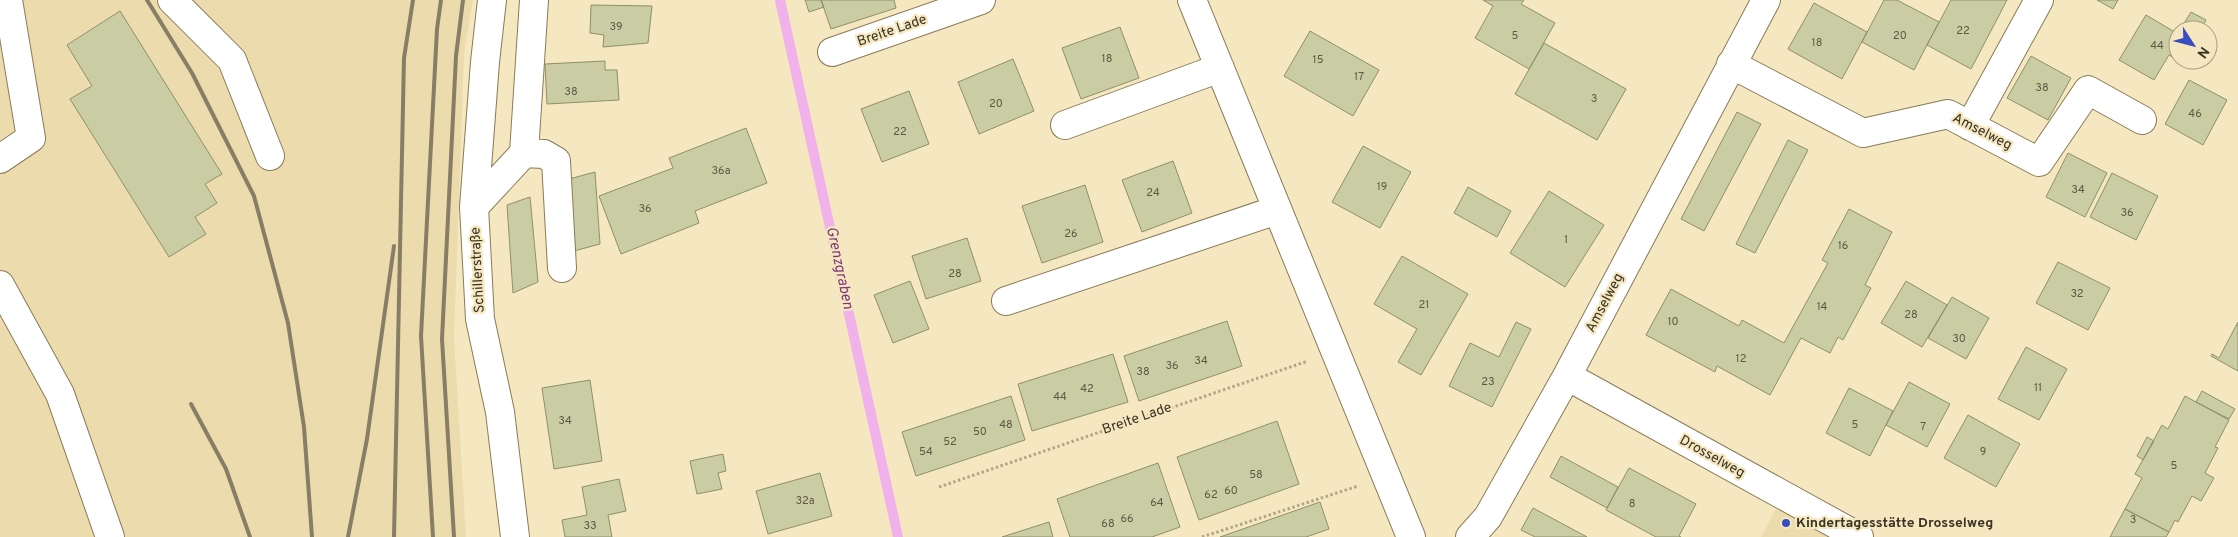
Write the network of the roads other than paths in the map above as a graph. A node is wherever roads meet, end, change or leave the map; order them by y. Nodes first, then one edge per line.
1 (8, 0) edge
2 (172, 0) edge
3 (492, 0) edge
4 (534, 0) edge
5 (981, 0) edge
6 (1192, 0) edge
7 (2039, 0) edge
8 (1757, 3) edge
9 (832, 52) dead end
10 (1731, 64) junction
11 (1220, 68) junction
12 (2142, 120) dead end
13 (1065, 125) dead end
14 (1970, 126) junction
15 (524, 153) junction
16 (270, 156) dead end
17 (0, 159) edge
18 (474, 207) junction
19 (1277, 210) junction
20 (562, 268) dead end
21 (0, 285) edge
22 (1006, 301) dead end
23 (1567, 376) junction
24 (110, 537) edge
25 (515, 537) edge
26 (1411, 537) edge
27 (1470, 537) edge
28 (1858, 537) edge

1 - 17 street
2 - 16 street
3 - 18 street, Schillerstraße
4 - 15 street
5 - 9 street, Breite Lade
6 - 11 street
7 - 14 street
8 - 10 street, Amselweg
10 - 14 street, Amselweg
10 - 23 street, Amselweg
11 - 13 street
11 - 19 street
12 - 14 street, Amselweg
15 - 18 street
15 - 20 street
18 - 25 street, Schillerstraße
19 - 22 street
19 - 26 street
21 - 24 street
23 - 27 street, Amselweg
23 - 28 street, Drosselweg

